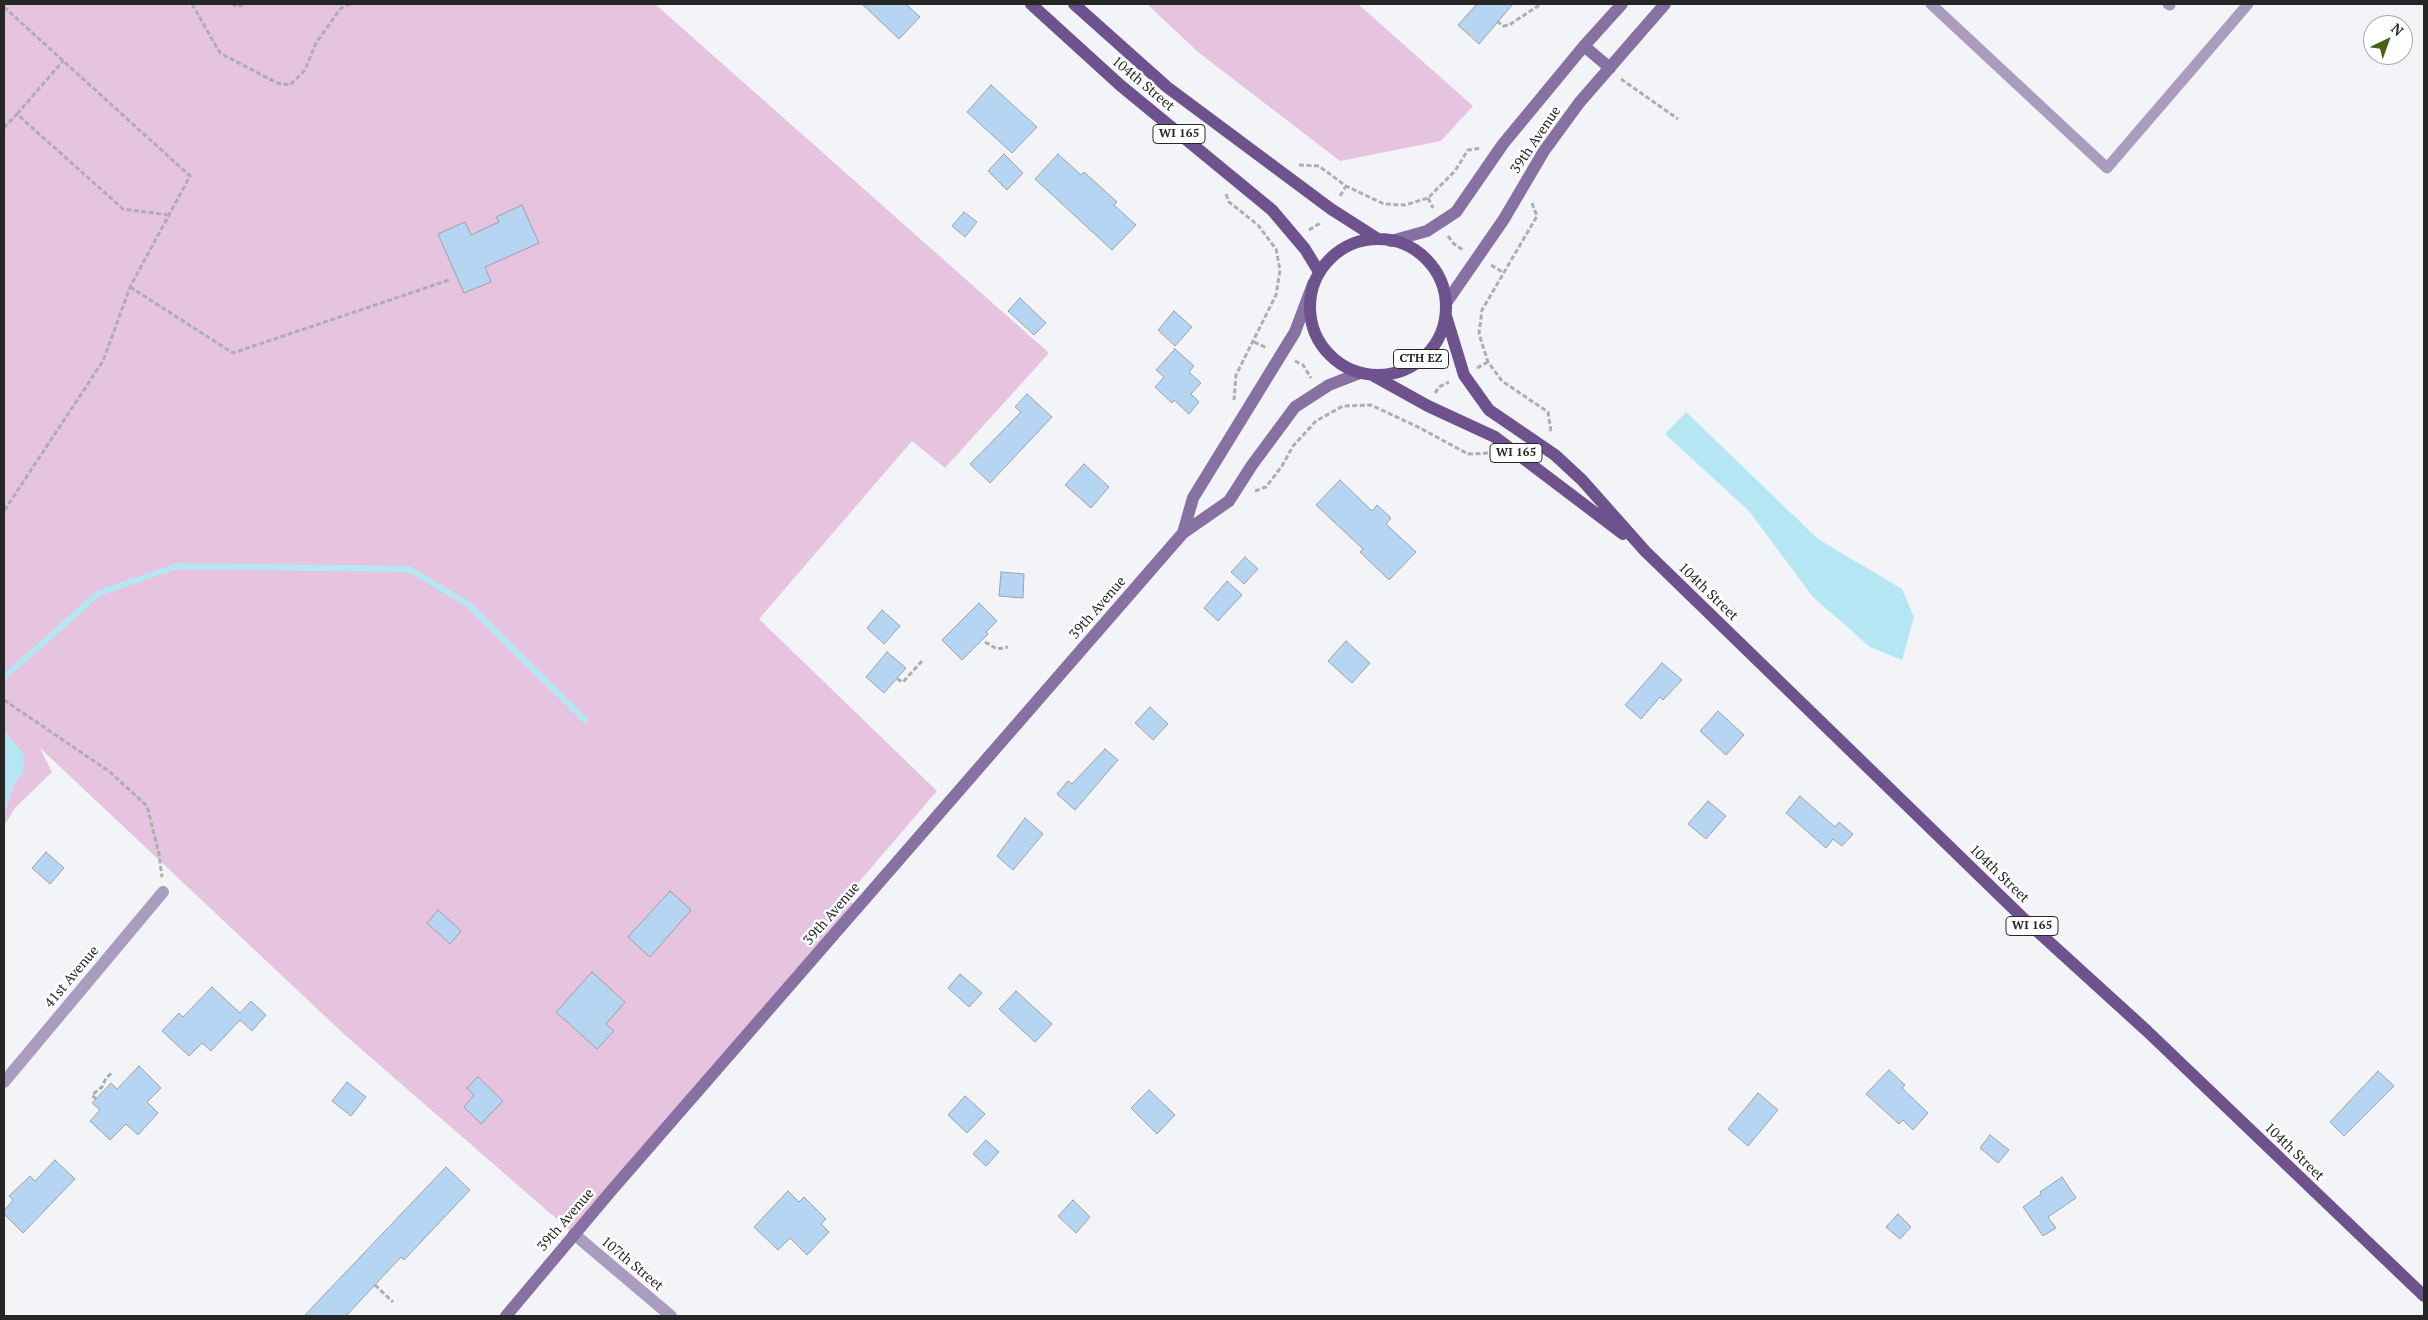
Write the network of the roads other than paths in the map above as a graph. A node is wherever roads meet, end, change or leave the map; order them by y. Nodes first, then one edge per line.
1 (1031, 4) edge
2 (1074, 4) edge
3 (1622, 4) edge
4 (1665, 4) edge
5 (1931, 4) edge
6 (2248, 4) edge
7 (1584, 46) junction
8 (1610, 68) junction
9 (1378, 239) junction
10 (1392, 241) junction
11 (1319, 272) junction
12 (1313, 284) junction
13 (1446, 310) junction
14 (1360, 374) junction
15 (1374, 376) junction
16 (1183, 533) junction
17 (1645, 551) junction
18 (163, 892) road end
19 (4, 1082) edge
20 (574, 1234) junction
21 (2424, 1296) edge
22 (506, 1316) edge
23 (671, 1316) edge

1 - 11 main road, 104th Street / WI 165
2 - 9 main road, 104th Street / WI 165
3 - 7 main road, 39th Avenue
4 - 8 main road, 39th Avenue / CTH EZ
5 - 6 lane
7 - 8 main road
7 - 10 main road, 39th Avenue
8 - 13 main road, 39th Avenue / CTH EZ
9 - 10 main road, WI 165
9 - 11 main road
10 - 13 main road, WI 165
11 - 12 main road, WI 165
12 - 14 main road, WI 165
12 - 16 main road, 39th Avenue
13 - 15 main road, CTH EZ
13 - 17 main road, 104th Street / WI 165
14 - 15 main road, WI 165
14 - 16 main road, 39th Avenue
15 - 17 main road, 104th Street / WI 165
16 - 20 main road, 39th Avenue
17 - 21 main road, 104th Street / WI 165
18 - 19 street, 41st Avenue
20 - 22 main road, 39th Avenue
20 - 23 street, 107th Street

